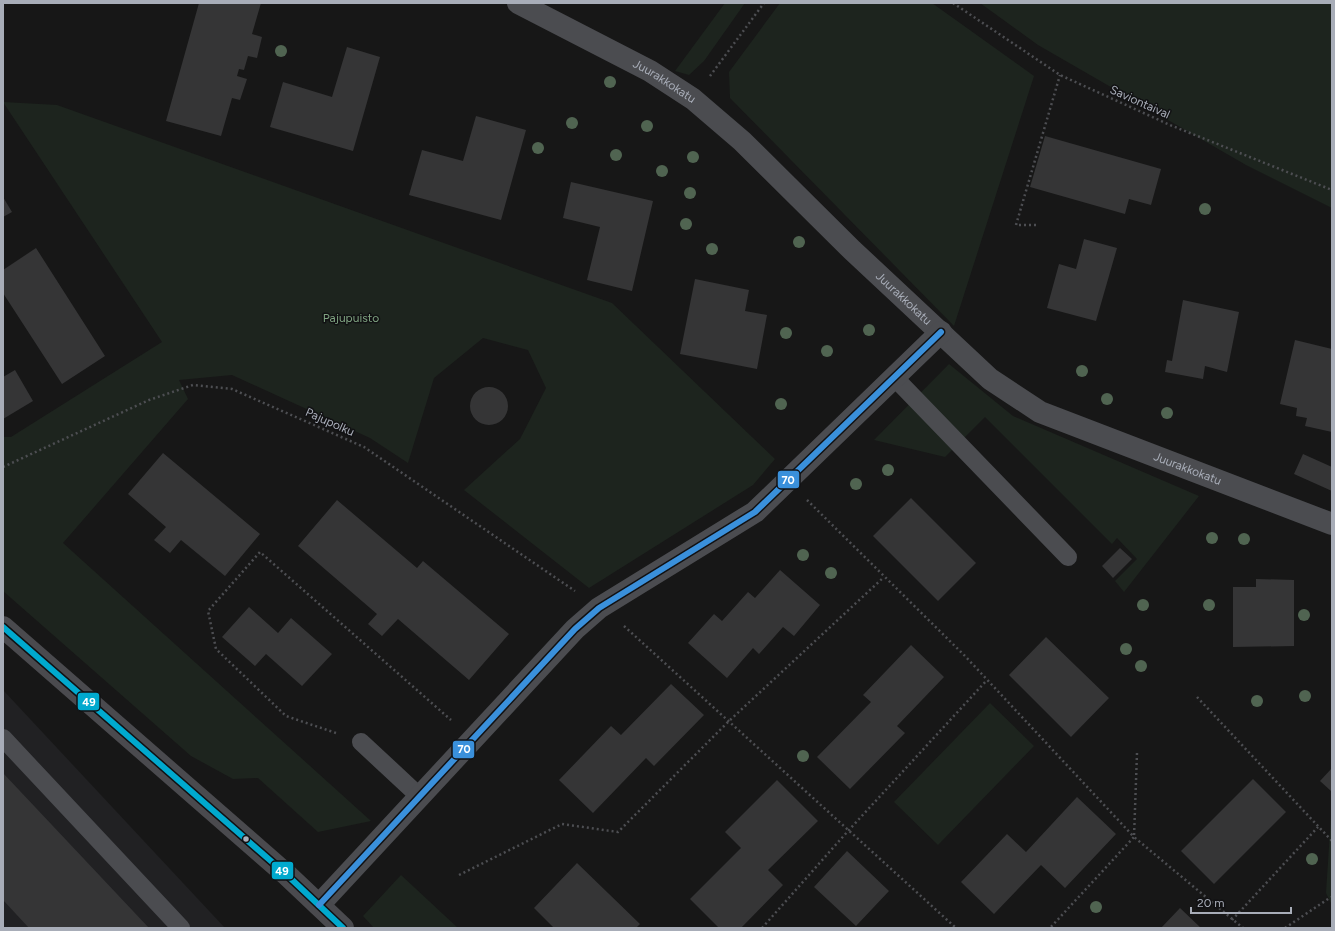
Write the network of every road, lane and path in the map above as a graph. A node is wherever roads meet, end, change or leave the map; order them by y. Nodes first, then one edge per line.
1 (518, 3) edge
2 (764, 3) edge
3 (953, 3) edge
4 (1060, 75) junction
5 (693, 99) junction
6 (1332, 190) edge
7 (1036, 225) dead end
8 (941, 332) junction
9 (894, 377) junction
10 (3, 467) edge
11 (787, 480) junction
12 (1332, 524) edge
13 (1068, 557) dead end
14 (884, 577) junction
15 (599, 608) junction
16 (3, 627) edge
17 (987, 680) junction
18 (1197, 697) dead end
19 (729, 721) junction
20 (3, 738) edge
21 (472, 739) junction
22 (361, 742) joint
23 (1137, 753) dead end
24 (419, 796) junction
25 (1318, 827) junction
26 (848, 831) junction
27 (1134, 837) junction
28 (1332, 841) edge
29 (459, 875) dead end
30 (1332, 897) edge
31 (319, 905) junction
32 (1232, 920) junction
33 (181, 928) edge
34 (343, 928) edge
35 (762, 928) edge
36 (956, 928) edge
37 (1050, 928) edge
38 (1243, 928) edge
39 (1284, 928) edge

1 - 5 street, Juurakkokatu
2 - 5 path
3 - 4 path, Saviontaival
4 - 6 path, Saviontaival
4 - 7 path
5 - 8 street, Juurakkokatu
8 - 9 street
8 - 12 street, Juurakkokatu
9 - 11 street
9 - 13 lane
10 - 15 path, Pajupolku
11 - 14 path
11 - 15 street
14 - 17 path
14 - 19 path
15 - 19 path, Pajupolku
15 - 21 street
16 - 31 main road
17 - 26 path
17 - 27 path
18 - 25 path
19 - 26 path, Pajupolku
19 - 29 path
20 - 33 lane
21 - 22 path
21 - 24 street
22 - 24 lane
23 - 27 path
24 - 31 street
25 - 28 path
25 - 32 path
26 - 35 path
26 - 36 path, Pajupolku
27 - 32 path
27 - 37 path
30 - 39 path
31 - 34 main road
32 - 38 path

